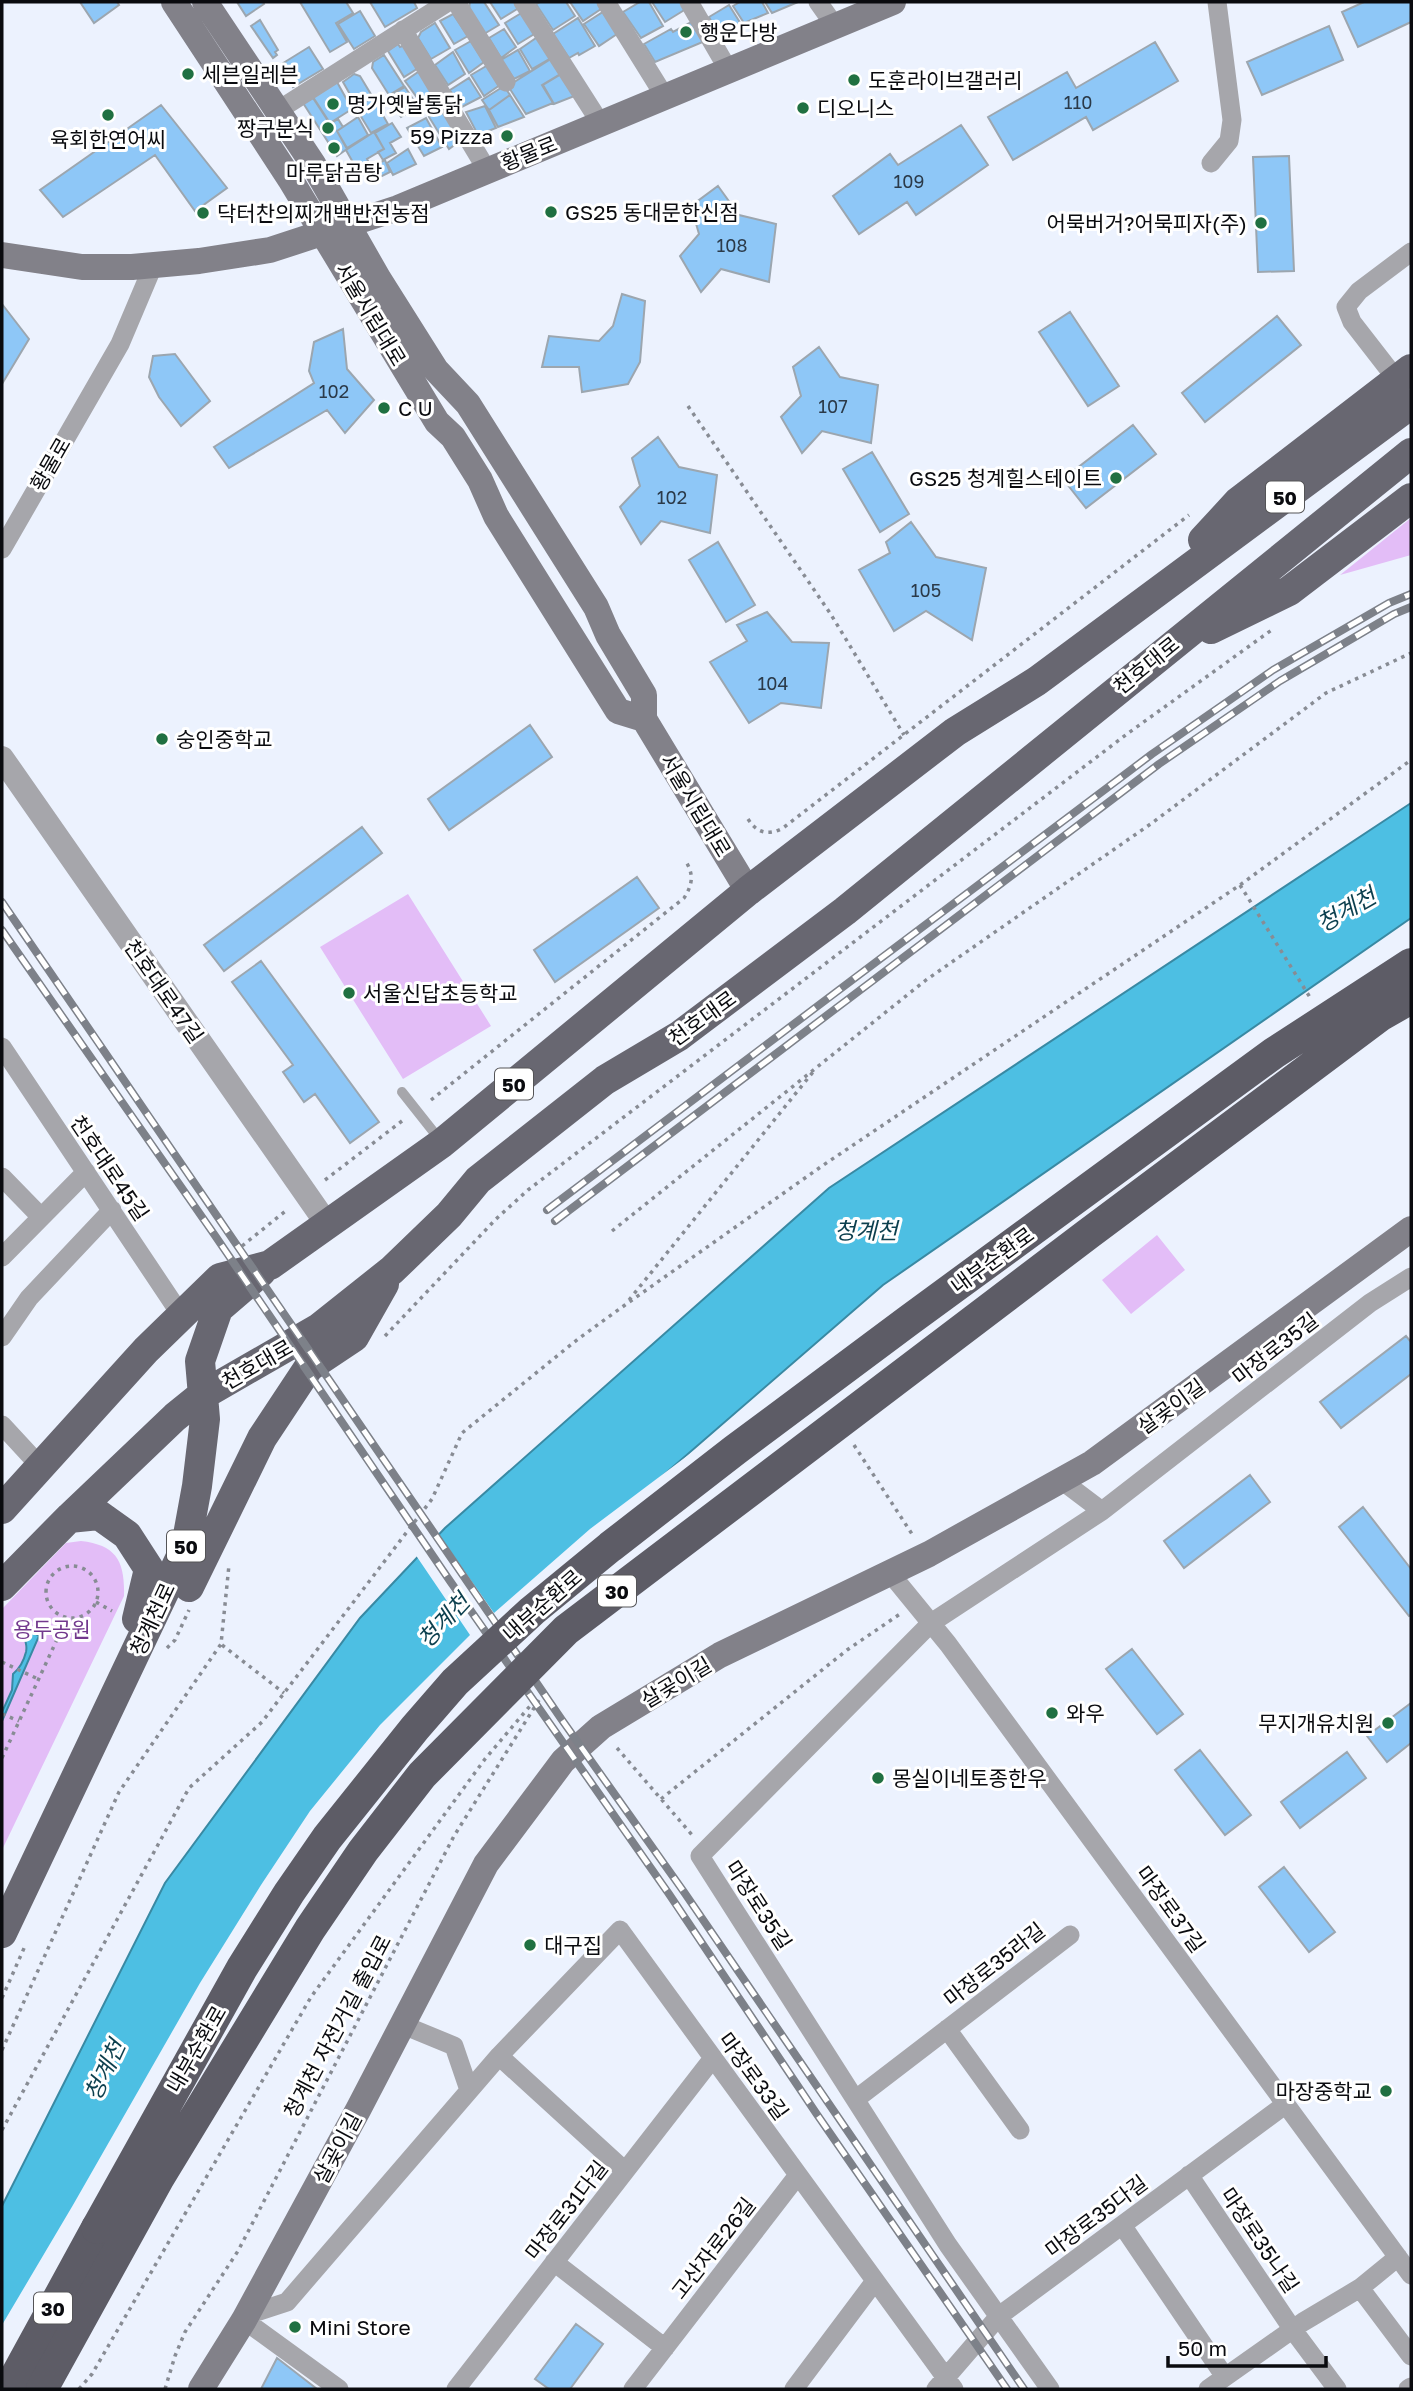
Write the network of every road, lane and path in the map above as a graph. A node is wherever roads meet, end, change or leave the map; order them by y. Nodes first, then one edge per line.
1 (174, 2) edge
2 (205, 2) edge
3 (448, 2) edge
4 (456, 2) edge
5 (523, 2) edge
6 (606, 2) edge
7 (689, 2) edge
8 (818, 2) edge
9 (893, 2) edge
10 (1217, 2) edge
11 (835, 26) junction
12 (403, 30) junction
13 (729, 71) junction
14 (506, 82) dead end
15 (665, 97) junction
16 (277, 111) junction
17 (601, 124) junction
18 (1211, 163) dead end
19 (487, 170) junction
20 (348, 225) junction
21 (322, 233) junction
22 (1411, 252) edge
23 (2, 255) edge
24 (153, 266) junction
25 (1406, 384) edge
26 (688, 406) dead end
27 (1411, 453) edge
28 (1411, 498) edge
29 (1197, 509) dead end
30 (2, 550) edge
31 (1274, 628) dead end
32 (1411, 653) edge
33 (1160, 654) junction
34 (643, 719) junction
35 (904, 735) junction
36 (2, 758) edge
37 (1411, 760) edge
38 (748, 819) dead end
39 (685, 860) dead end
40 (1240, 885) junction
41 (748, 891) junction
42 (1411, 964) edge
43 (1411, 998) edge
44 (1311, 1000) dead end
45 (2, 1047) edge
46 (819, 1065) junction
47 (402, 1092) dead end
48 (431, 1100) dead end
49 (442, 1143) junction
50 (86, 1172) junction
51 (2, 1177) edge
52 (112, 1210) junction
53 (41, 1217) junction
54 (327, 1224) junction
55 (1411, 1229) edge
56 (612, 1231) dead end
57 (2, 1257) edge
58 (270, 1265) junction
59 (393, 1270) junction
60 (1411, 1277) edge
61 (427, 1294) dead end
62 (625, 1305) junction
63 (181, 1315) junction
64 (2, 1337) edge
65 (201, 1396) junction
66 (2, 1407) edge
67 (5, 1428) edge
68 (852, 1443) dead end
69 (39, 1465) junction
70 (1061, 1480) junction
71 (2, 1509) edge
72 (1102, 1511) junction
73 (69, 1518) junction
74 (912, 1534) dead end
75 (229, 1564) dead end
76 (890, 1573) junction
77 (2, 1586) edge
78 (96, 1602) junction
79 (116, 1612) dead end
80 (901, 1613) dead end
81 (67, 1618) junction
82 (931, 1623) junction
83 (221, 1644) junction
84 (2, 1662) edge
85 (38, 1679) junction
86 (121, 1684) junction
87 (549, 1684) junction
88 (284, 1693) junction
89 (2, 1714) edge
90 (19, 1721) junction
91 (492, 1741) dead end
92 (617, 1748) dead end
93 (2, 1758) edge
94 (661, 1800) junction
95 (705, 1851) junction
96 (2, 1933) edge
97 (1070, 1935) dead end
98 (403, 2025) junction
99 (947, 2029) junction
100 (2, 2050) edge
101 (499, 2056) junction
102 (713, 2058) junction
103 (469, 2090) junction
104 (856, 2099) junction
105 (1286, 2104) junction
106 (2, 2130) edge
107 (1020, 2130) dead end
108 (625, 2171) junction
109 (798, 2175) junction
110 (1189, 2175) junction
111 (1122, 2225) junction
112 (1398, 2257) junction
113 (554, 2263) junction
114 (1411, 2275) edge
115 (875, 2281) junction
116 (1360, 2288) junction
117 (999, 2316) junction
118 (245, 2318) junction
119 (1293, 2330) junction
120 (665, 2348) junction
121 (1411, 2356) edge
122 (1225, 2377) junction
123 (945, 2385) edge
124 (9, 2389) edge
125 (42, 2389) edge
126 (79, 2389) edge
127 (165, 2389) edge
128 (201, 2389) edge
129 (339, 2389) edge
130 (456, 2389) edge
131 (633, 2389) edge
132 (794, 2389) edge
133 (1050, 2389) edge
134 (1209, 2389) edge
135 (1337, 2389) edge

1 - 21 main road, 서울시립대로
2 - 16 main road, 서울시립대로
3 - 12 street
4 - 14 street
5 - 17 street
6 - 15 street
7 - 13 street
8 - 11 street
9 - 11 main road, 황물로
10 - 18 street
11 - 13 main road, 황물로
12 - 16 street
12 - 19 street
13 - 15 main road, 황물로
15 - 17 main road, 황물로
16 - 20 main road, 서울시립대로
17 - 19 main road, 황물로
19 - 20 main road, 황물로
20 - 21 main road, 황물로
20 - 34 main road, 서울시립대로
21 - 24 main road, 황물로
21 - 34 main road, 서울시립대로
22 - 25 street
23 - 24 main road, 황물로
24 - 30 street, 황물로
25 - 41 main road, 50
26 - 35 path
27 - 33 main road, 천호대로
28 - 33 main road
29 - 35 path
31 - 61 path
32 - 46 path
33 - 59 main road, 천호대로
34 - 41 main road, 서울시립대로
35 - 38 path
36 - 54 street, 천호대로47길
37 - 40 path
39 - 48 path
40 - 44 path
40 - 62 path
41 - 49 main road, 50
42 - 124 highway, 내부순환로 / 30, bridge
43 - 125 highway, 내부순환로 / 30, bridge
45 - 50 street, 천호대로45길
46 - 56 path
46 - 62 path
47 - 49 lane
49 - 54 main road, 50
50 - 52 street, 천호대로45길
50 - 53 street
51 - 53 street
52 - 63 street, 천호대로45길
52 - 64 street
53 - 57 street
54 - 58 main road, 50
55 - 70 main road, 살곶이길
58 - 63 main road
58 - 65 main road, 청계천로
59 - 65 main road, 천호대로
59 - 86 main road
60 - 72 street, 마장로35길
62 - 88 path
63 - 69 main road
65 - 73 main road, 천호대로
65 - 86 main road, 청계천로 / 50
66 - 67 street
67 - 69 street
68 - 74 path
69 - 71 main road
70 - 72 street
70 - 76 main road, 살곶이길
72 - 82 street, 마장로35길
73 - 77 main road, 천호대로
73 - 86 main road
75 - 83 path
76 - 82 street, 마장로37길
76 - 98 main road, 살곶이길
78 - 79 path
78 - 81 path
78 - 81 path
80 - 94 path
81 - 85 path
82 - 95 street, 마장로35길
82 - 105 street, 마장로37길
83 - 88 path
83 - 100 path
84 - 85 path
85 - 90 path
86 - 96 main road, 청계천로 / 50
87 - 91 path
87 - 126 path
87 - 127 path, 청계천 자전거길 출입로
88 - 106 path
89 - 90 path
90 - 93 path
92 - 94 path
94 - 95 path
95 - 104 street, 마장로35길
97 - 99 street, 마장로35라길
98 - 103 street
98 - 118 main road, 살곶이길
99 - 104 street, 마장로35라길
99 - 107 street, 마장로35라길
101 - 102 street, 마장로33길
101 - 103 street, 마장로33길
101 - 108 street
102 - 108 street, 마장로31다길
102 - 109 street, 마장로33길
103 - 118 street, 마장로33길
104 - 117 street, 마장로35길
105 - 110 street, 마장로35다길
105 - 112 street, 마장로37길
108 - 113 street, 마장로31다길
109 - 115 street, 마장로33길
109 - 120 street, 고산자로26길
110 - 111 street, 마장로35다길
110 - 119 street, 마장로35나길
111 - 117 street, 마장로35다길
111 - 122 street
112 - 114 street, 마장로37길
112 - 116 street
113 - 120 street
113 - 130 street, 마장로31다길
115 - 123 street, 마장로33길
115 - 132 street
116 - 119 street
116 - 121 street
117 - 123 street, 마장로35다길
117 - 133 street, 마장로35길
118 - 128 main road, 살곶이길
118 - 129 street
119 - 122 street
119 - 135 street, 마장로35나길
120 - 131 street, 고산자로26길
122 - 134 street

